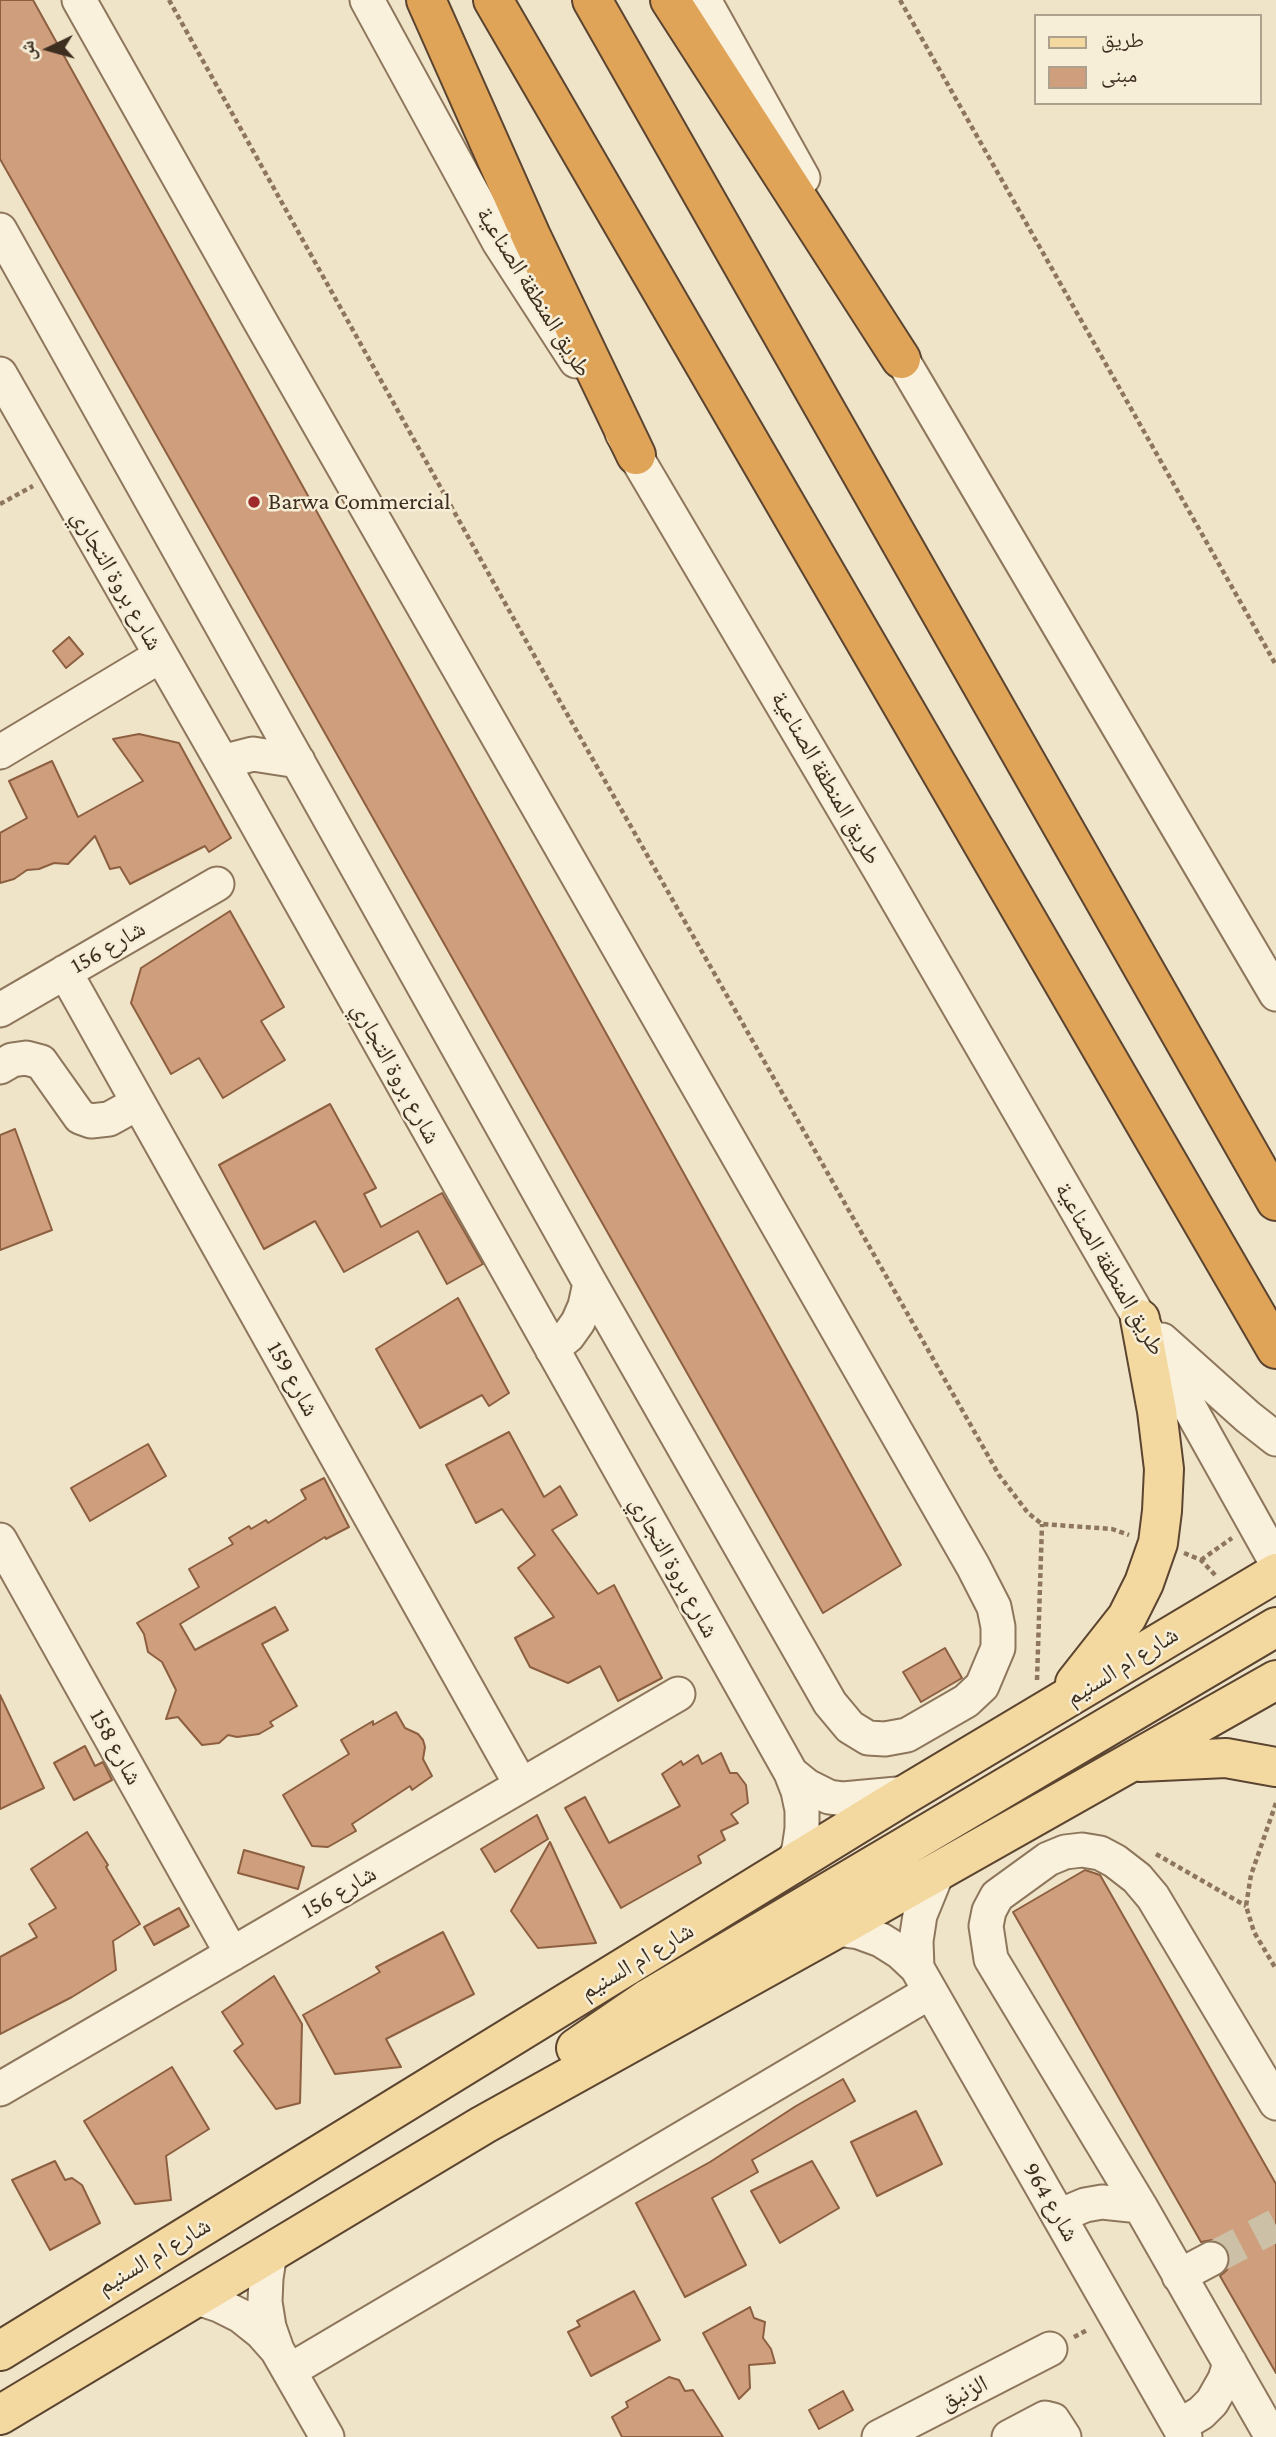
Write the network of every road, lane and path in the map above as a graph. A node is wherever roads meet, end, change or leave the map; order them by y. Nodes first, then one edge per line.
1 (79, 0) edge
2 (169, 0) edge
3 (367, 0) edge
4 (426, 0) edge
5 (493, 0) edge
6 (592, 0) edge
7 (670, 0) edge
8 (704, 0) edge
9 (900, 0) edge
10 (0, 230) edge
11 (901, 359) junction
12 (0, 374) edge
13 (636, 456) junction
14 (56, 473) junction
15 (0, 504) edge
16 (160, 656) junction
17 (1276, 665) edge
18 (0, 752) edge
19 (298, 761) junction
20 (222, 762) junction
21 (216, 884) dead end
22 (65, 972) junction
23 (1276, 994) edge
24 (0, 1010) edge
25 (0, 1067) edge
26 (138, 1103) junction
27 (1276, 1201) edge
28 (590, 1283) junction
29 (1140, 1319) junction
30 (552, 1349) junction
31 (1276, 1349) edge
32 (1276, 1439) edge
33 (1254, 1523) junction
34 (1042, 1524) junction
35 (0, 1540) edge
36 (1158, 1543) junction
37 (1201, 1560) junction
38 (1276, 1562) edge
39 (1276, 1573) edge
40 (1227, 1601) junction
41 (1276, 1628) edge
42 (1276, 1680) edge
43 (678, 1694) dead end
44 (1045, 1713) junction
45 (1127, 1762) junction
46 (1276, 1767) edge
47 (791, 1773) junction
48 (521, 1785) junction
49 (908, 1793) junction
50 (1276, 1803) edge
51 (792, 1867) junction
52 (938, 1871) junction
53 (836, 1929) junction
54 (232, 1954) junction
55 (1276, 1969) edge
56 (924, 1980) junction
57 (0, 2089) edge
58 (1276, 2103) edge
59 (483, 2125) junction
60 (1139, 2206) junction
61 (1059, 2216) junction
62 (270, 2253) junction
63 (1211, 2259) tunnel mouth
64 (1179, 2276) junction
65 (195, 2297) junction
66 (1050, 2349) dead end
67 (0, 2351) edge
68 (283, 2361) junction
69 (1230, 2363) junction
70 (0, 2415) edge
71 (1182, 2432) edge
72 (896, 2433) edge
73 (327, 2437) edge
74 (1009, 2437) edge
75 (1064, 2437) edge
76 (1272, 2437) edge

1 - 28 street
2 - 34 path
3 - 13 street, طريق المنطقة الصناعية
4 - 13 highway
5 - 31 highway
6 - 27 highway
7 - 11 highway
8 - 11 street
9 - 17 path
10 - 19 street
11 - 23 street
12 - 14 street, شارع بروة التجاري
13 - 29 street, طريق المنطقة الصناعية
14 - 15 path
14 - 16 street, شارع بروة التجاري
16 - 18 street
16 - 20 street, شارع بروة التجاري
19 - 20 street
19 - 28 street
20 - 30 street, شارع بروة التجاري
21 - 22 street, شارع 156
22 - 24 street, شارع 156
22 - 26 street, شارع 159
25 - 26 street
26 - 48 street, شارع 159
28 - 30 street
29 - 32 street
29 - 33 street, طريق المنطقة الصناعية
29 - 36 main road
30 - 47 street, شارع بروة التجاري
33 - 37 path
33 - 38 street, طريق المنطقة الصناعية
34 - 36 path
34 - 44 path
35 - 54 street, شارع 158
36 - 37 path
36 - 44 main road
37 - 40 path
39 - 40 main road, شارع ام السنيم
40 - 44 main road, شارع ام السنيم
41 - 59 main road
42 - 45 main road
43 - 48 street, شارع 156
44 - 49 main road, شارع ام السنيم
45 - 46 main road
45 - 52 main road
47 - 49 street, شارع بروة التجاري
47 - 51 street, شارع بروة التجاري
48 - 54 street, شارع 156
49 - 51 main road, شارع ام السنيم
50 - 55 path
51 - 67 main road, شارع ام السنيم
52 - 53 main road
52 - 56 street, شارع 964
53 - 56 street, شارع 964
53 - 59 main road
54 - 57 street, شارع 156
56 - 61 street, شارع 964
56 - 68 street
58 - 60 street
59 - 62 main road
60 - 61 street
60 - 64 street
61 - 71 street, شارع 964
62 - 65 main road
62 - 68 street
63 - 64 street
64 - 69 street
65 - 68 street
65 - 70 main road
66 - 72 street, الزنبق
68 - 73 street
69 - 71 street
69 - 76 street
74 - 75 street

